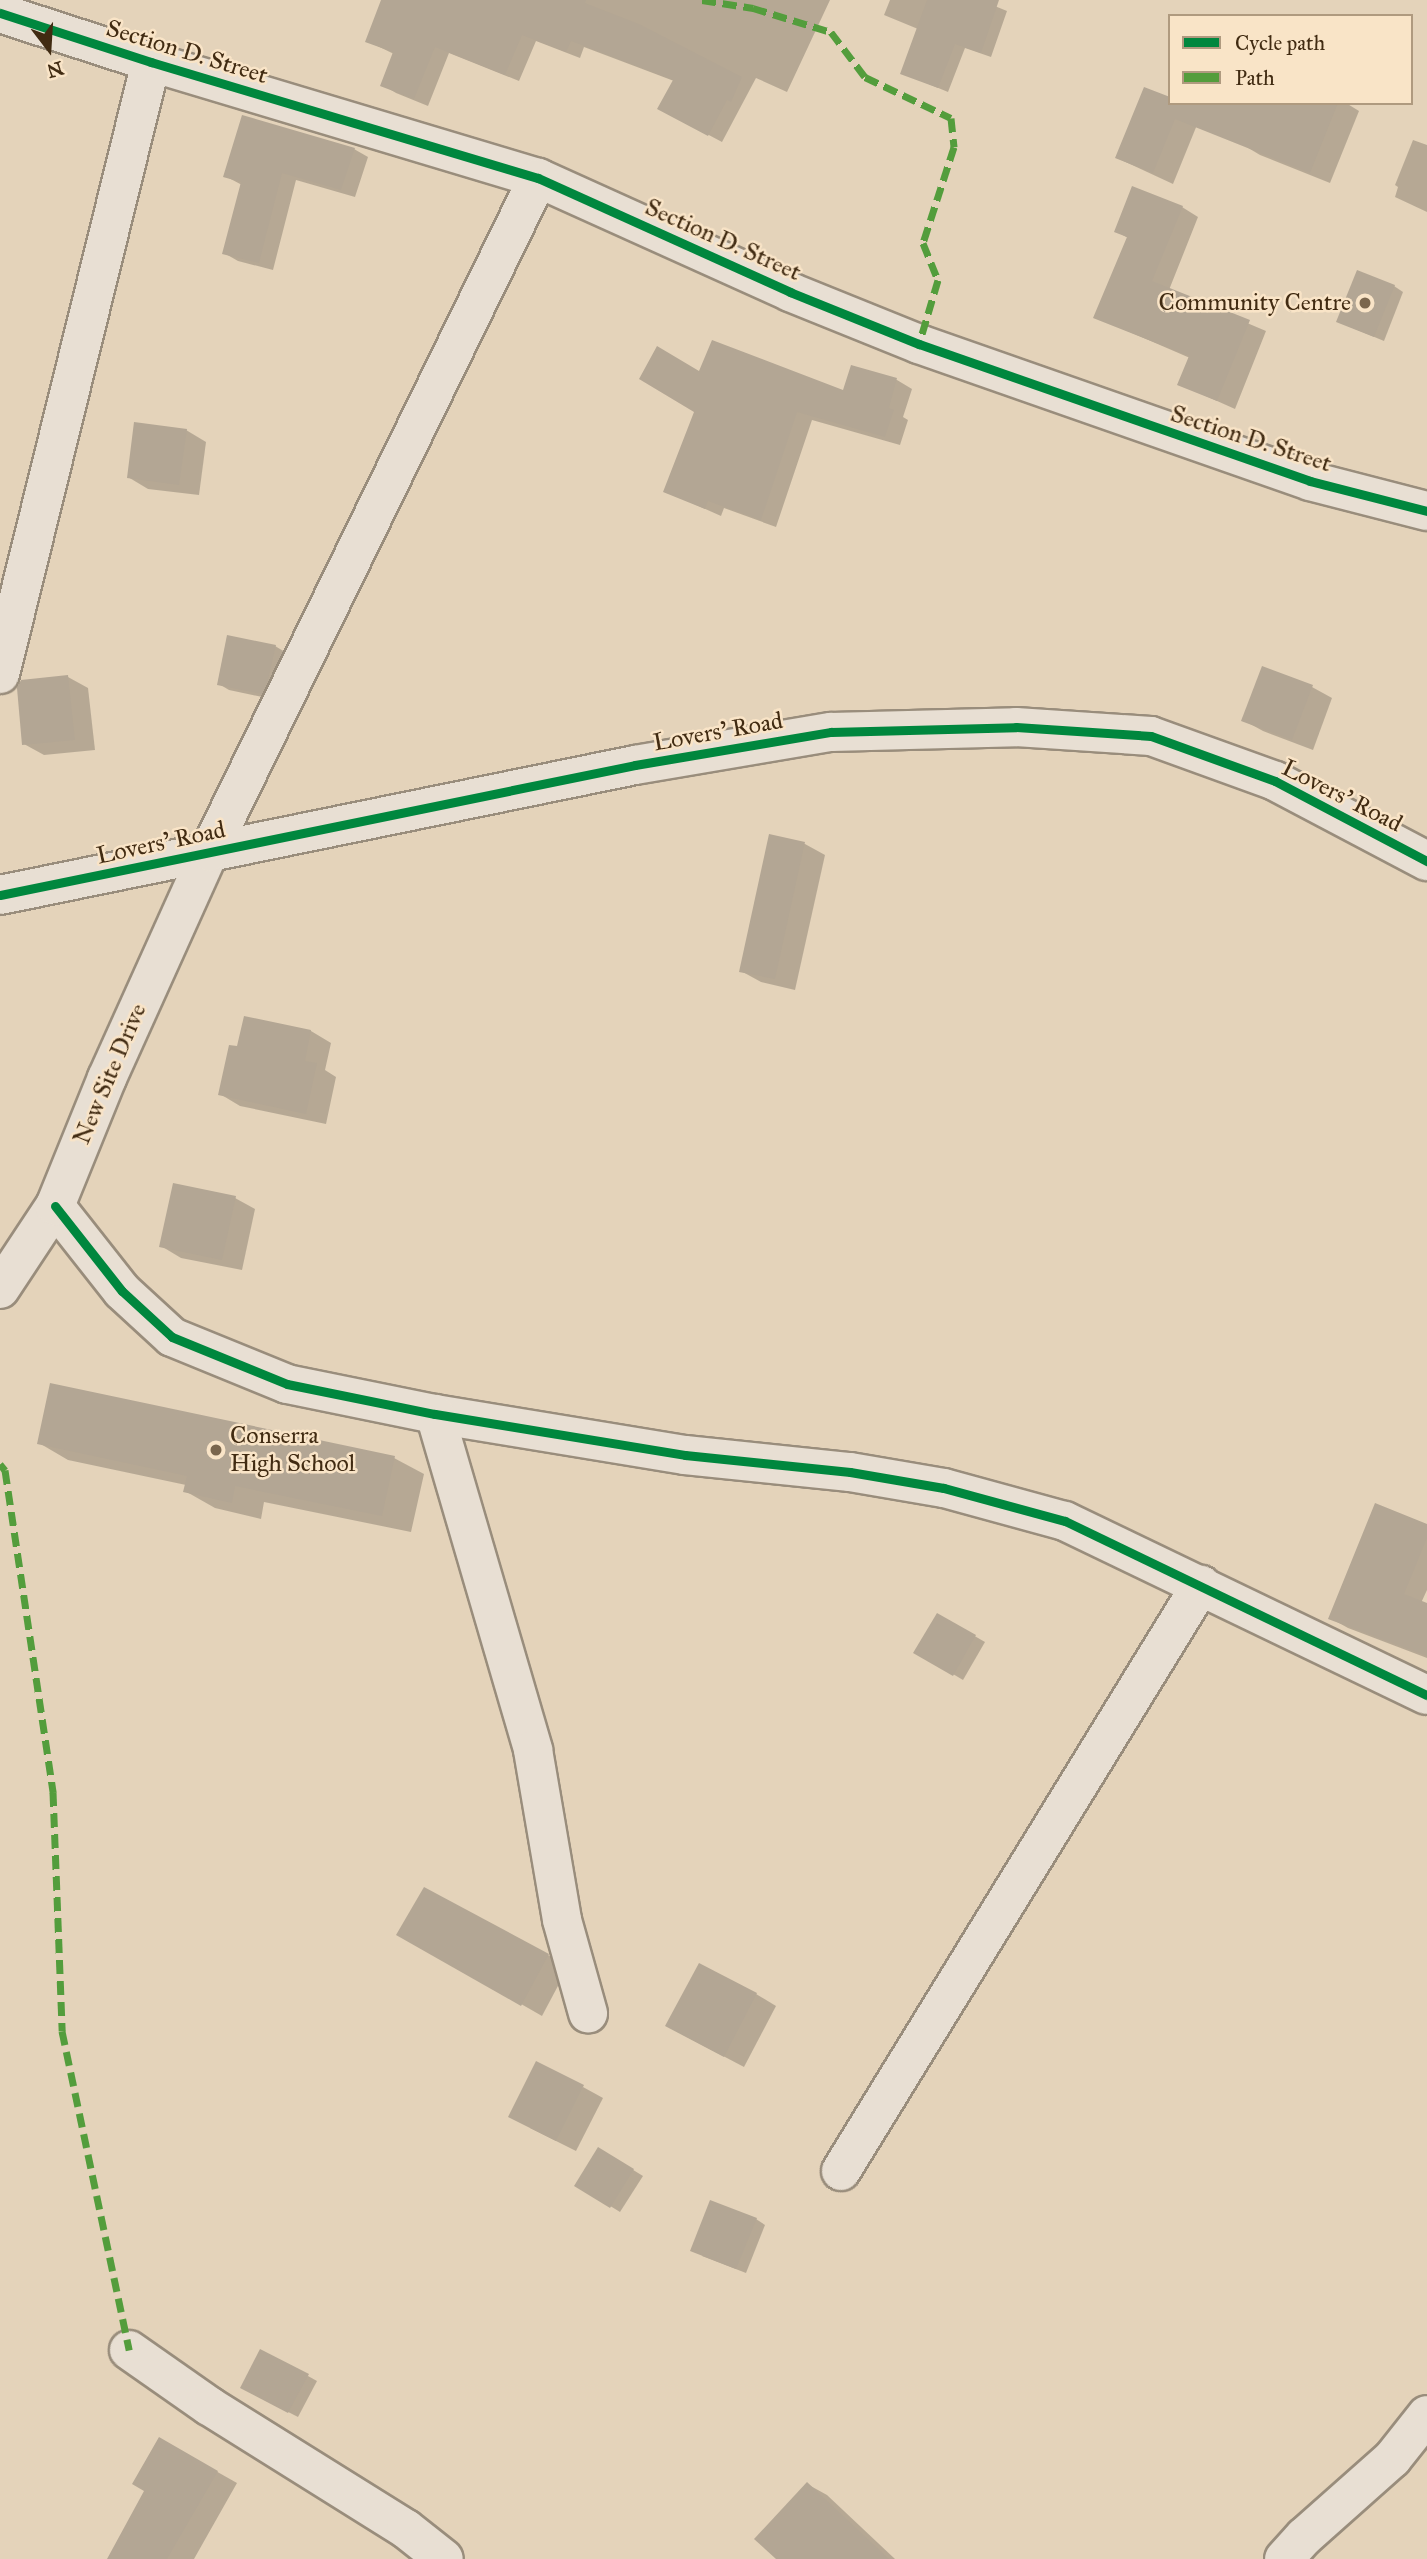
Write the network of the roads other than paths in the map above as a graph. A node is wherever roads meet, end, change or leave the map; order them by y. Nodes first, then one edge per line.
1 (0, 13) edge
2 (151, 62) junction
3 (538, 178) junction
4 (1427, 511) edge
5 (0, 674) edge
6 (208, 852) junction
7 (1427, 861) edge
8 (0, 895) edge
9 (55, 1206) junction
10 (0, 1289) edge
11 (435, 1414) junction
12 (1201, 1585) junction
13 (1426, 1695) edge
14 (588, 2013) dead end
15 (841, 2171) dead end
16 (129, 2350) dead end
17 (1427, 2415) edge
18 (444, 2559) edge
19 (1284, 2559) edge

1 - 2 street, Section D. Street
2 - 3 street, Section D. Street
2 - 5 street
3 - 4 street, Section D. Street
3 - 6 street, New Site Drive
6 - 7 street, Lovers' Road
6 - 8 street, Lovers' Road
6 - 9 street, New Site Drive
9 - 10 street, New Site Drive
9 - 11 street
11 - 12 street
11 - 14 street
12 - 13 street
12 - 15 street
16 - 18 street
17 - 19 street

